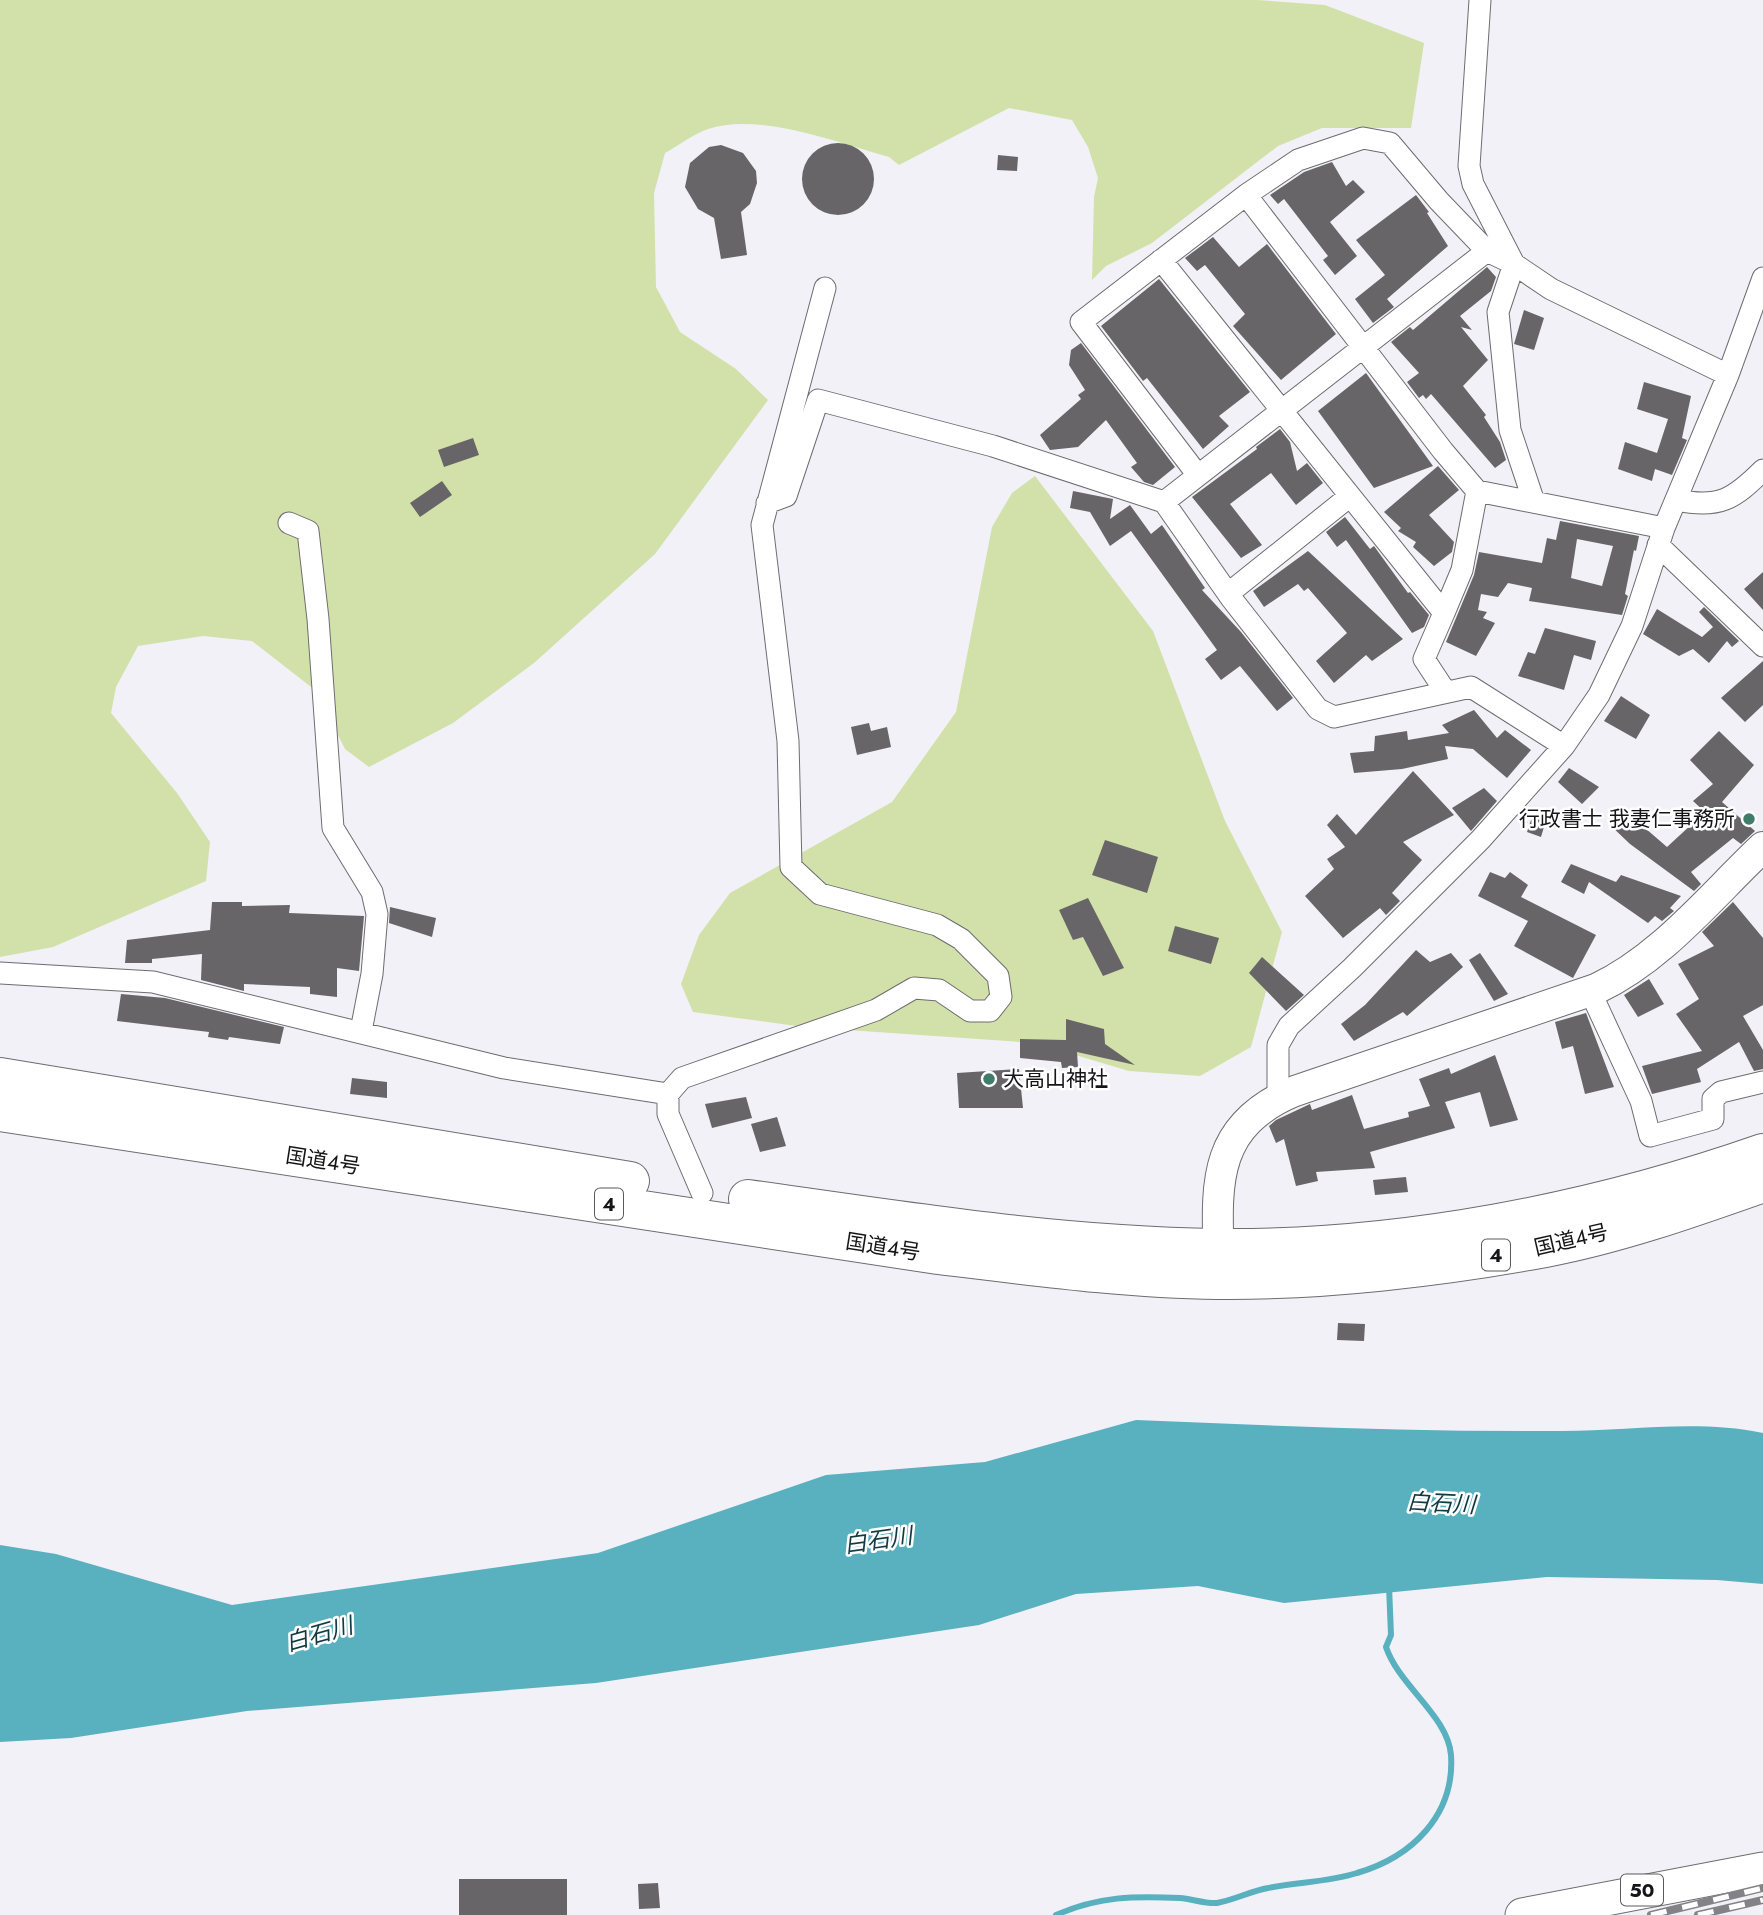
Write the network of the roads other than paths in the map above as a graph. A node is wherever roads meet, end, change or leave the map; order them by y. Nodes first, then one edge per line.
1 (1480, 0) edge
2 (1246, 195) junction
3 (1487, 251) junction
4 (1161, 260) junction
5 (1514, 264) junction
6 (1763, 278) edge
7 (825, 288) dead end
8 (1364, 346) junction
9 (1728, 375) junction
10 (1282, 411) junction
11 (1763, 470) edge
12 (1197, 474) junction
13 (1478, 491) junction
14 (1350, 496) junction
15 (1677, 500) junction
16 (1164, 502) junction
17 (1534, 502) junction
18 (767, 503) junction
19 (289, 523) dead end
20 (1661, 536) junction
21 (1228, 593) junction
22 (1444, 613) junction
23 (1763, 646) edge
24 (1445, 691) junction
25 (1564, 746) junction
26 (1763, 847) edge
27 (0, 973) edge
28 (1590, 991) junction
29 (361, 1031) junction
30 (0, 1077) edge
31 (1763, 1082) edge
32 (668, 1094) junction
33 (1278, 1098) junction
34 (0, 1112) edge
35 (1763, 1153) edge
36 (1763, 1183) edge
37 (702, 1193) junction
38 (1219, 1264) junction
39 (1763, 1869) edge
40 (1522, 1915) edge

1 - 5 street
2 - 3 street
2 - 4 street
2 - 8 street
3 - 5 street
3 - 8 street
4 - 10 street
4 - 12 street
5 - 9 street
5 - 17 street
6 - 9 street
7 - 18 street
8 - 10 street
8 - 13 street
9 - 15 street
10 - 12 street
10 - 14 street
11 - 15 street
12 - 16 street
13 - 17 street
13 - 22 street
14 - 21 street
14 - 22 street
15 - 20 street
16 - 18 street
16 - 21 street
17 - 20 street
18 - 32 street
19 - 29 street
20 - 23 street
20 - 25 street
21 - 24 street
22 - 24 street
24 - 25 street
25 - 33 street
26 - 28 street
27 - 29 street
28 - 31 street
28 - 33 street
29 - 32 street
30 - 37 highway, 国道4号 / 4
32 - 37 street
33 - 38 street
34 - 38 highway, 国道4号 / 4
35 - 38 highway, 国道4号 / 4
36 - 38 highway, 国道4号 / 4
37 - 38 highway, 国道4号 / 4
39 - 40 main road, 50

